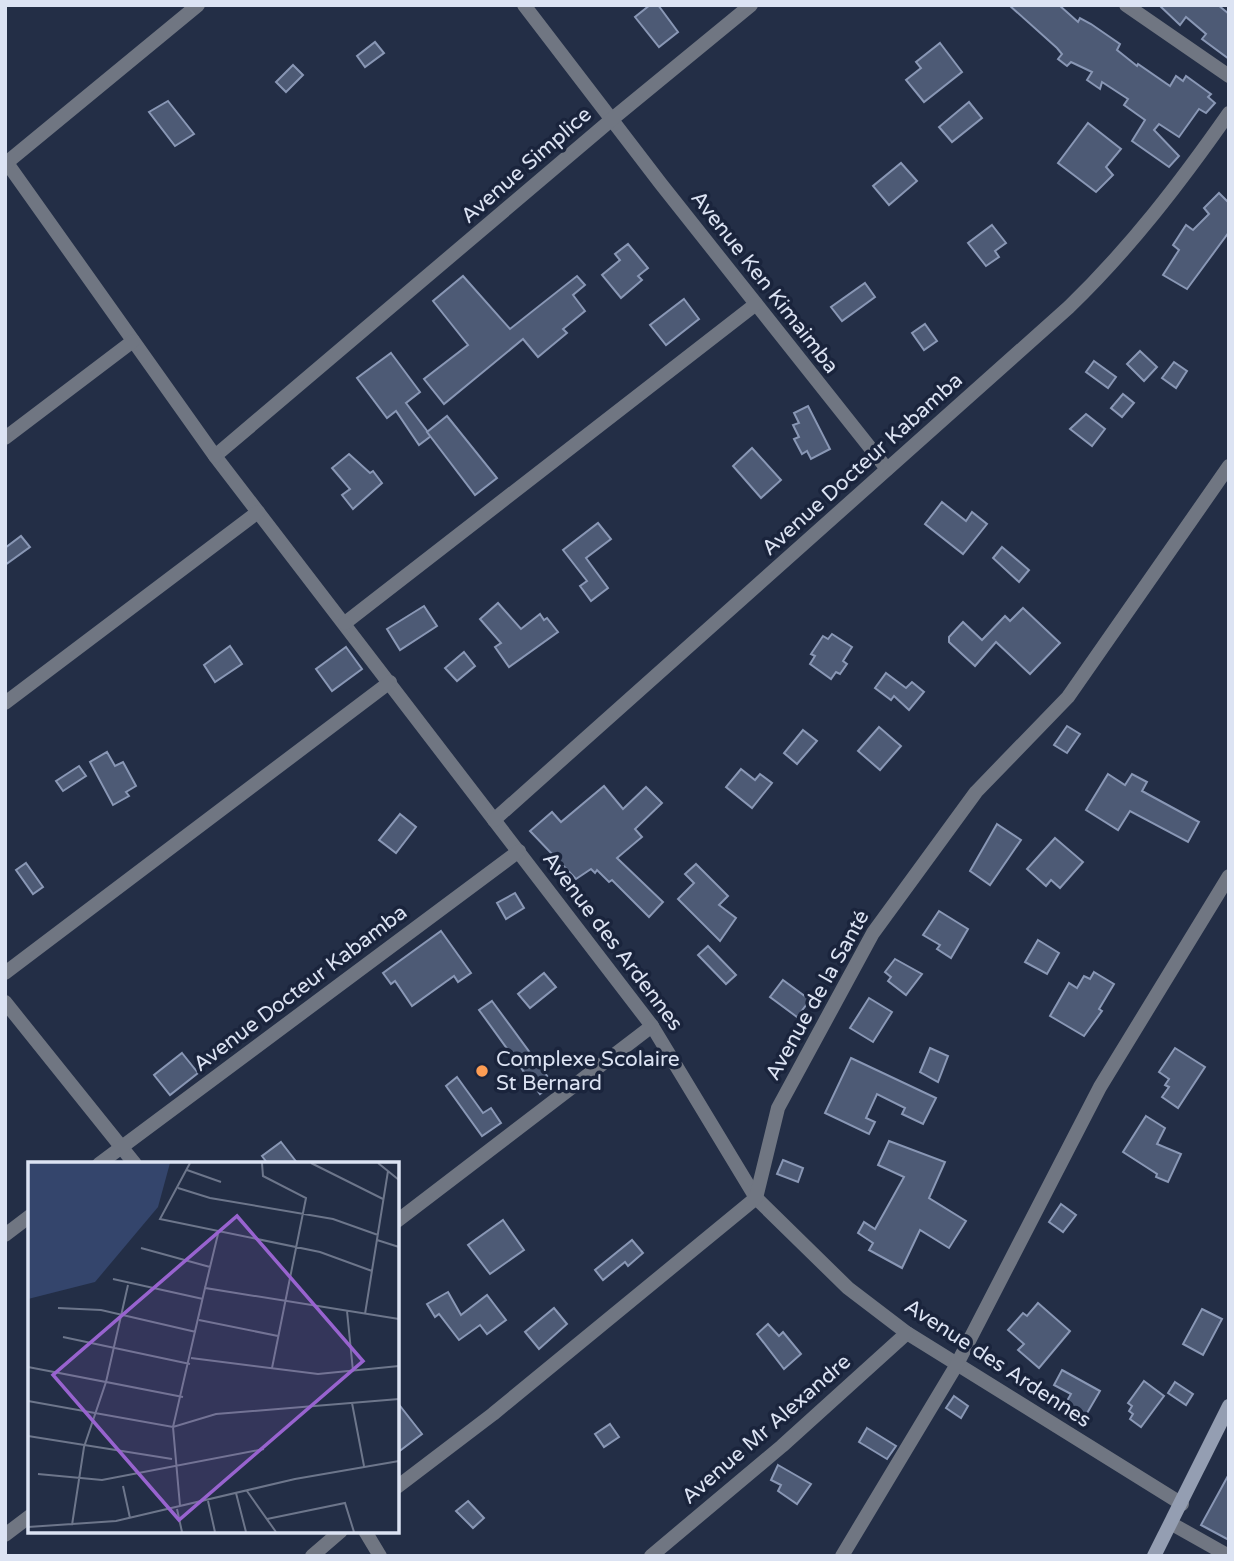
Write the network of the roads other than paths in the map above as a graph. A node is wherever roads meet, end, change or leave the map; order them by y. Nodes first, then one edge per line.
1 (198, 5) edge
2 (524, 5) edge
3 (751, 5) edge
4 (1126, 5) edge
5 (1229, 76) edge
6 (1229, 113) edge
7 (611, 120) junction
8 (6, 164) edge
9 (756, 304) junction
10 (133, 341) junction
11 (5, 438) edge
12 (215, 456) junction
13 (1229, 466) edge
14 (887, 469) junction
15 (258, 512) junction
16 (345, 624) junction
17 (390, 682) junction
18 (5, 703) edge
19 (494, 820) junction
20 (519, 851) junction
21 (1229, 876) edge
22 (5, 972) edge
23 (5, 1002) edge
24 (652, 1026) junction
25 (123, 1146) junction
26 (102, 1162) edge
27 (134, 1162) edge
28 (756, 1198) junction
29 (28, 1218) edge
30 (399, 1219) edge
31 (5, 1235) edge
32 (907, 1333) junction
33 (956, 1366) junction
34 (1229, 1406) edge
35 (399, 1485) edge
36 (1182, 1504) junction
37 (28, 1518) edge
38 (1172, 1524) junction
39 (339, 1533) edge
40 (366, 1533) edge
41 (5, 1535) edge
42 (312, 1556) edge
43 (380, 1556) edge
44 (651, 1556) edge
45 (842, 1556) edge
46 (1154, 1556) edge
47 (1229, 1556) edge

1 - 8 street
2 - 7 street, Avenue Ken Kimaimba
3 - 7 street, Avenue Simplice
4 - 5 street
6 - 14 street, Avenue Docteur Kabamba
7 - 9 street, Avenue Ken Kimaimba
7 - 12 street, Avenue Simplice
8 - 10 street, Avenue des Ardennes
9 - 14 street, Avenue Ken Kimaimba
9 - 16 street
10 - 11 street
10 - 12 street, Avenue des Ardennes
12 - 15 street, Avenue des Ardennes
13 - 28 street, Avenue de la Santé
14 - 19 street, Avenue Docteur Kabamba
15 - 16 street, Avenue des Ardennes
15 - 18 street
16 - 17 street, Avenue des Ardennes
17 - 19 street, Avenue des Ardennes
17 - 22 street
19 - 20 street, Avenue des Ardennes
20 - 24 street, Avenue des Ardennes
20 - 25 street, Avenue Docteur Kabamba
21 - 33 street
23 - 25 street
24 - 28 street, Avenue des Ardennes
24 - 30 street
25 - 26 street, Avenue Docteur Kabamba
25 - 27 street
28 - 32 street, Avenue des Ardennes
28 - 35 street
29 - 31 street
32 - 33 street, Avenue des Ardennes
32 - 44 street, Avenue Mr Alexandre
33 - 36 street, Avenue des Ardennes
33 - 45 street
34 - 36 main road
36 - 38 main road
37 - 41 street
38 - 46 main road
38 - 47 street
39 - 42 street
40 - 43 street

